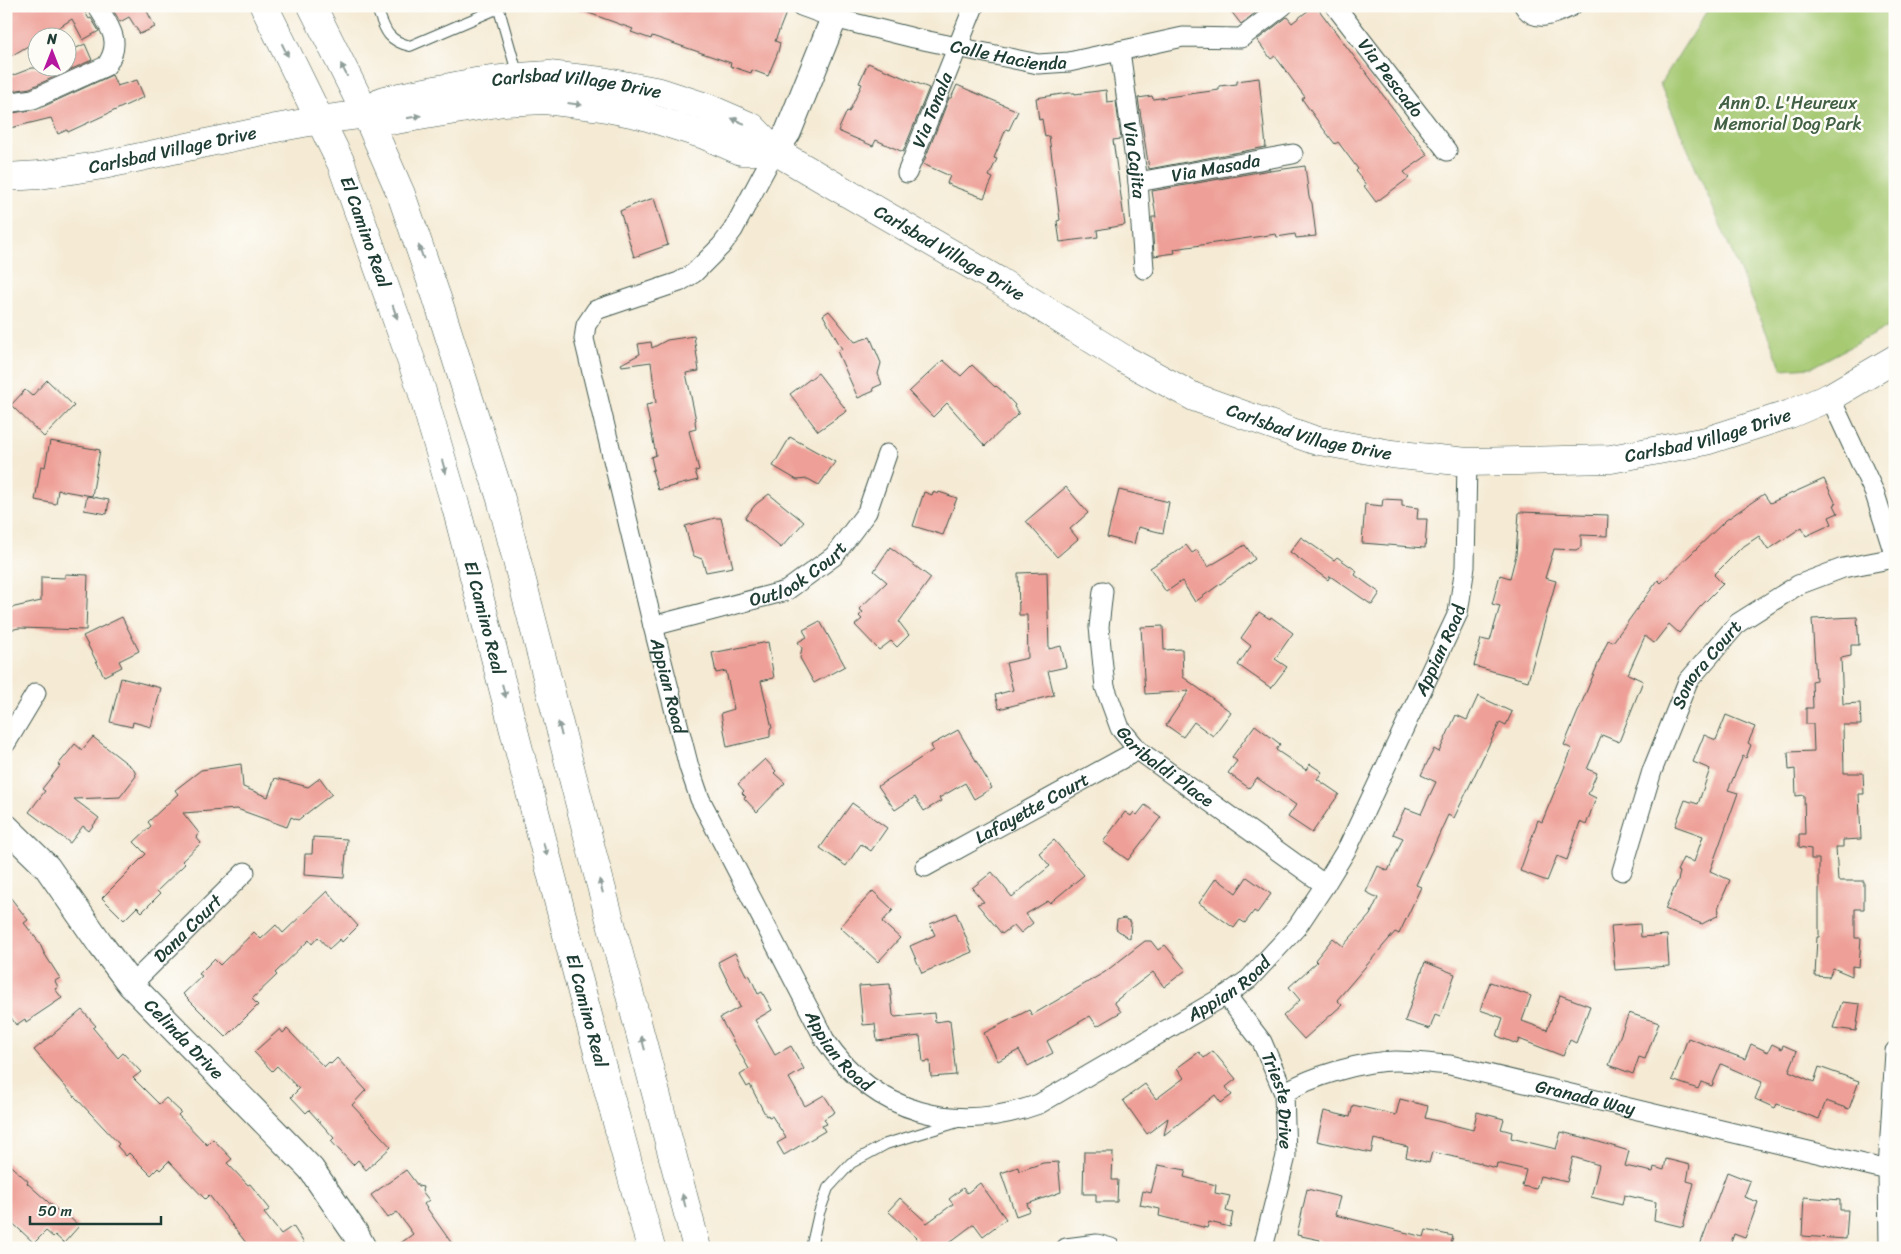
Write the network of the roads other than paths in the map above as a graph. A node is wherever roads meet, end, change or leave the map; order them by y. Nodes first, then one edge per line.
1 (97, 6) edge
2 (264, 6) edge
3 (312, 6) edge
4 (376, 6) edge
5 (801, 6) edge
6 (974, 6) edge
7 (1283, 6) edge
8 (1335, 6) edge
9 (1524, 6) edge
10 (1572, 6) edge
11 (498, 7) edge
12 (835, 12) edge
13 (957, 48) junction
14 (1120, 51) junction
15 (518, 77) junction
16 (6, 103) edge
17 (366, 114) junction
18 (320, 120) junction
19 (774, 151) junction
20 (1446, 151) dead end
21 (1294, 154) dead end
22 (907, 173) dead end
23 (6, 177) edge
24 (1138, 182) junction
25 (1144, 269) dead end
26 (1895, 359) edge
27 (1830, 397) junction
28 (887, 454) dead end
29 (1467, 462) junction
30 (1895, 557) edge
31 (1103, 591) dead end
32 (653, 626) junction
33 (36, 693) dead end
34 (6, 743) edge
35 (1138, 750) junction
36 (6, 827) edge
37 (925, 867) dead end
38 (1622, 871) dead end
39 (245, 872) dead end
40 (1325, 885) junction
41 (131, 985) junction
42 (1226, 995) junction
43 (1895, 1051) edge
44 (1284, 1093) junction
45 (974, 1118) junction
46 (1888, 1170) junction
47 (363, 1248) edge
48 (651, 1248) edge
49 (696, 1248) edge
50 (811, 1248) edge
51 (1066, 1248) edge
52 (1111, 1248) edge
53 (1263, 1248) edge
54 (1889, 1248) edge

1 - 16 street
2 -> 18 main road, El Camino Real
17 -> 3 main road
4 - 11 lane
5 - 12 street, Calle Hacienda
6 - 13 street, Via Tonala
7 - 14 street, Calle Hacienda
8 - 20 street, Via Pescado
9 - 10 street
11 - 15 lane
12 - 13 street, Calle Hacienda
12 - 19 street
13 - 14 street, Calle Hacienda
13 - 22 street, Via Tonala
14 - 24 street, Via Cajita
15 - 17 main road, Carlsbad Village Drive
19 -> 15 main road, Carlsbad Village Drive
17 - 18 main road, Carlsbad Village Drive
17 -> 19 main road, Carlsbad Village Drive
49 -> 17 main road
18 - 23 main road, Carlsbad Village Drive
18 -> 48 main road, El Camino Real
19 - 29 main road, Carlsbad Village Drive
19 - 32 street, Appian Road
21 - 24 street, Via Masada
24 - 25 street, Via Cajita
26 - 27 main road, Carlsbad Village Drive
27 - 29 main road, Carlsbad Village Drive
27 - 30 street
28 - 32 street, Outlook Court
29 - 40 street, Appian Road
30 - 38 street, Sonora Court
31 - 35 street, Garibaldi Place
32 - 45 street, Appian Road
33 - 34 street
35 - 37 street, Lafayette Court
35 - 40 street, Garibaldi Place
36 - 41 street, Celinda Drive
39 - 41 street, Dana Court
40 - 42 street, Appian Road
41 - 47 street, Celinda Drive
42 - 44 street, Trieste Drive
42 - 45 street, Appian Road
43 - 46 street
44 - 46 street, Granada Way
44 - 53 street, Trieste Drive
45 - 50 lane
46 - 54 street
51 - 52 street

